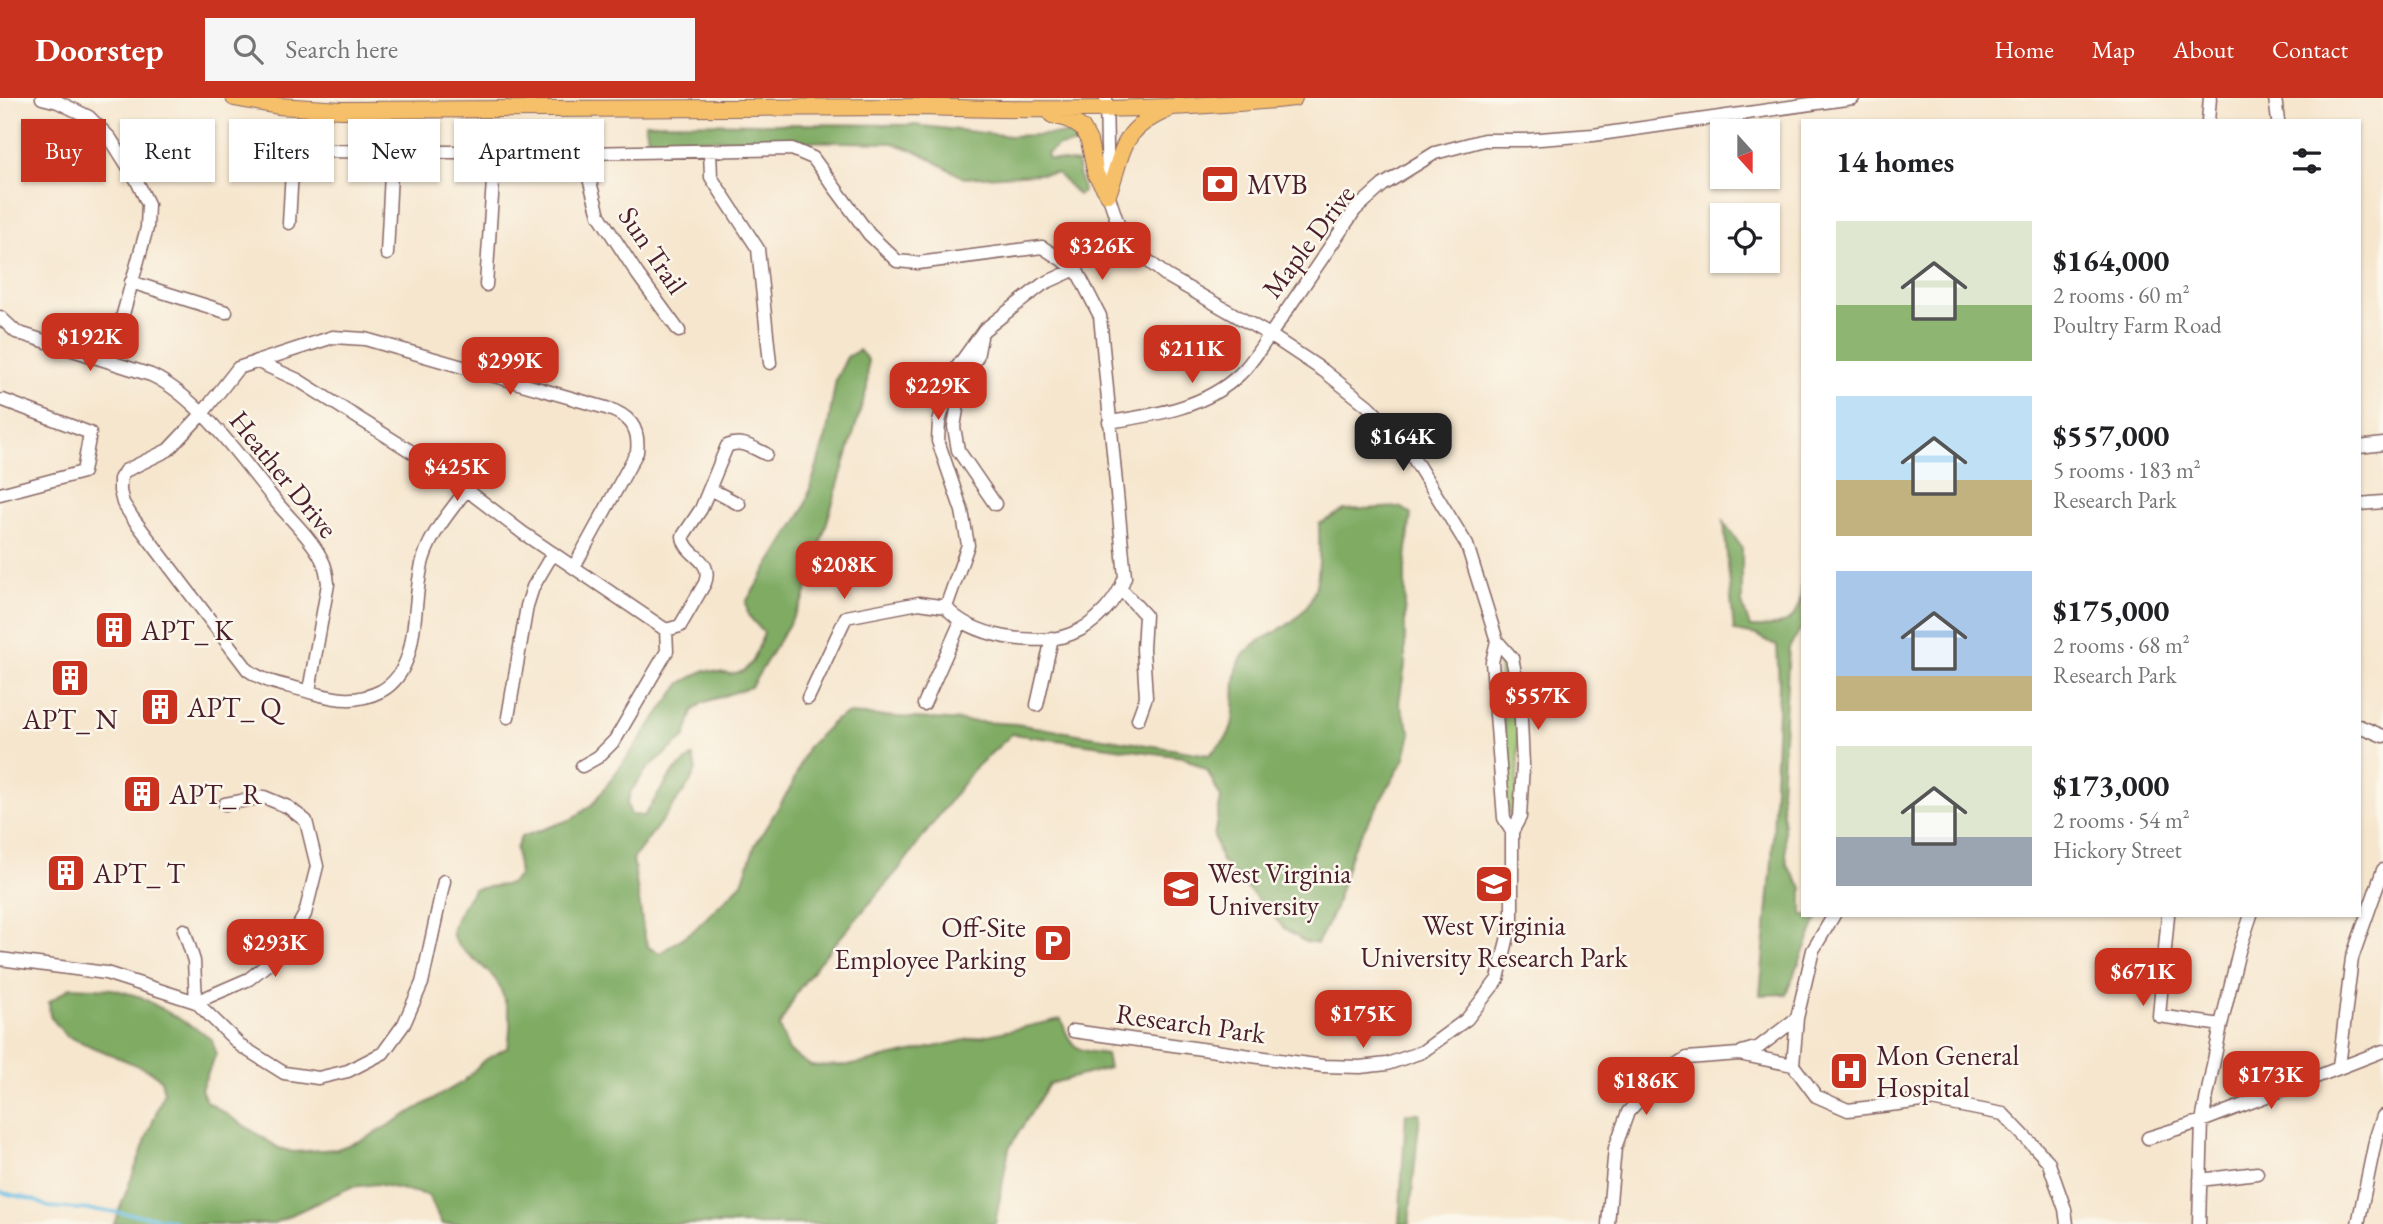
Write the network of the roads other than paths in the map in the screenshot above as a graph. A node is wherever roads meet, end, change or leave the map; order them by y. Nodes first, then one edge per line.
1 (42, 98) edge
2 (234, 98) edge
3 (1294, 98) edge
4 (1853, 98) edge
5 (2210, 98) edge
6 (2275, 98) edge
7 (1106, 103) edge
8 (1176, 107) junction
9 (1004, 110) junction
10 (2208, 119) edge
11 (2278, 119) edge
12 (348, 151) edge
13 (710, 151) junction
14 (604, 153) edge
15 (391, 182) edge
16 (493, 182) edge
17 (590, 182) edge
18 (1108, 194) junction
19 (289, 223) dead end
20 (387, 254) dead end
21 (1076, 270) junction
22 (131, 282) junction
23 (486, 285) dead end
24 (226, 312) dead end
25 (0, 317) edge
26 (984, 330) junction
27 (679, 331) dead end
28 (1270, 335) junction
29 (110, 361) junction
30 (256, 361) junction
31 (770, 363) dead end
32 (3, 400) dead end
33 (202, 414) junction
34 (1109, 422) junction
35 (2383, 444) edge
36 (2361, 447) edge
37 (766, 454) dead end
38 (467, 489) junction
39 (710, 489) junction
40 (0, 494) edge
41 (2383, 502) edge
42 (738, 504) dead end
43 (995, 504) dead end
44 (2361, 504) edge
45 (553, 553) junction
46 (574, 567) junction
47 (1121, 589) junction
48 (946, 607) junction
49 (961, 621) junction
50 (666, 630) junction
51 (1052, 638) junction
52 (1497, 641) junction
53 (309, 691) junction
54 (808, 698) dead end
55 (924, 704) dead end
56 (1037, 705) dead end
57 (509, 717) dead end
58 (1138, 719) dead end
59 (2361, 727) edge
60 (2383, 736) edge
61 (582, 766) dead end
62 (225, 804) dead end
63 (1512, 832) junction
64 (2383, 870) edge
65 (444, 881) dead end
66 (1833, 917) edge
67 (2168, 917) edge
68 (2250, 917) edge
69 (184, 930) dead end
70 (0, 958) edge
71 (196, 1002) junction
72 (1797, 1018) junction
73 (2221, 1025) junction
74 (1073, 1031) dead end
75 (2383, 1051) edge
76 (1739, 1054) junction
77 (1793, 1065) junction
78 (2339, 1067) junction
79 (2383, 1116) edge
80 (2202, 1121) junction
81 (2148, 1138) dead end
82 (2380, 1138) edge
83 (2257, 1173) dead end
84 (2200, 1180) junction
85 (1608, 1224) edge
86 (2067, 1224) edge
87 (2199, 1224) edge
88 (2358, 1224) edge

1 - 22 street
2 - 9 main road
3 - 8 main road
4 - 28 street, Maple Drive
5 - 10 street
6 - 11 street
7 - 8 main road
7 - 9 main road
7 - 18 street, Maple Drive
8 - 18 main road
9 - 18 main road
12 - 19 street
13 - 14 street
13 - 21 street
13 - 31 street
15 - 20 street
16 - 23 street
17 - 27 street, Sun Trail
18 - 28 street, Maple Drive
21 - 26 street
21 - 34 street
22 - 24 street
22 - 29 street
25 - 29 street, Heather Drive
26 - 43 street
26 - 48 street
28 - 34 street
28 - 52 street
29 - 33 street, Heather Drive
30 - 33 street
30 - 38 street
30 - 46 street
32 - 40 street
33 - 53 street, Heather Drive
33 - 53 street
34 - 47 street
35 - 36 street
37 - 39 street
38 - 45 street
38 - 53 street
39 - 42 street
39 - 50 street
41 - 44 street
45 - 46 street
45 - 57 street
46 - 50 street
47 - 51 street
47 - 58 street
48 - 49 street
48 - 54 street
49 - 51 street
49 - 55 street
50 - 61 street
51 - 56 street
52 - 63 street, Research Park
52 - 63 street, Research Park
59 - 60 street
62 - 71 street
63 - 74 street, Research Park
64 - 78 street
65 - 71 street
66 - 72 street
67 - 73 street
68 - 73 street
69 - 71 street
70 - 71 street
72 - 76 street
72 - 77 street
73 - 80 street
75 - 78 street
76 - 77 street
76 - 85 street
77 - 86 street
78 - 80 street
79 - 82 street
80 - 81 street
80 - 84 street
82 - 88 street
83 - 84 street
84 - 87 street

